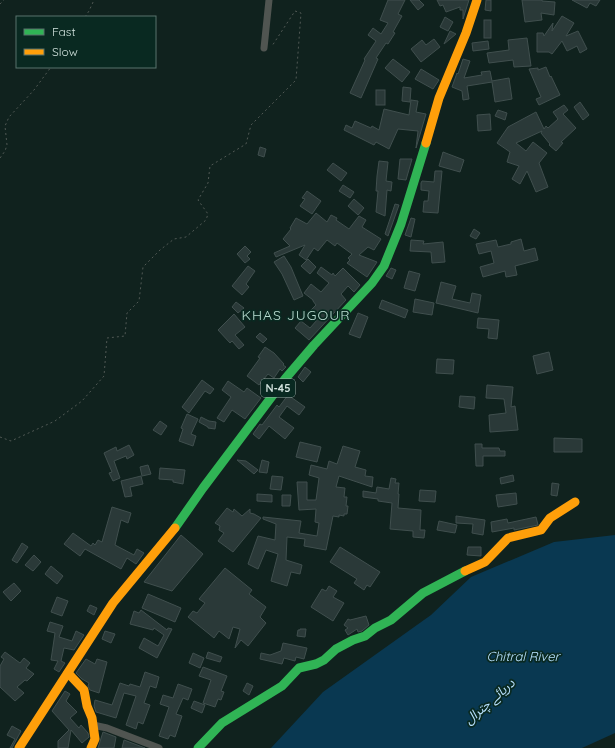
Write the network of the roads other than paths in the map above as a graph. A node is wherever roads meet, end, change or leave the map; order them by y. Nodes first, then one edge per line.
1 (269, 0) edge
2 (477, 0) edge
3 (264, 48) road end
4 (575, 502) dead end
5 (68, 673) junction
6 (93, 726) junction
7 (20, 748) edge
8 (91, 748) edge
9 (159, 748) edge
10 (198, 748) edge

1 - 3 street
2 - 5 main road, N-45
4 - 10 main road
5 - 6 main road
5 - 7 main road, N-45
6 - 8 main road
6 - 9 street

